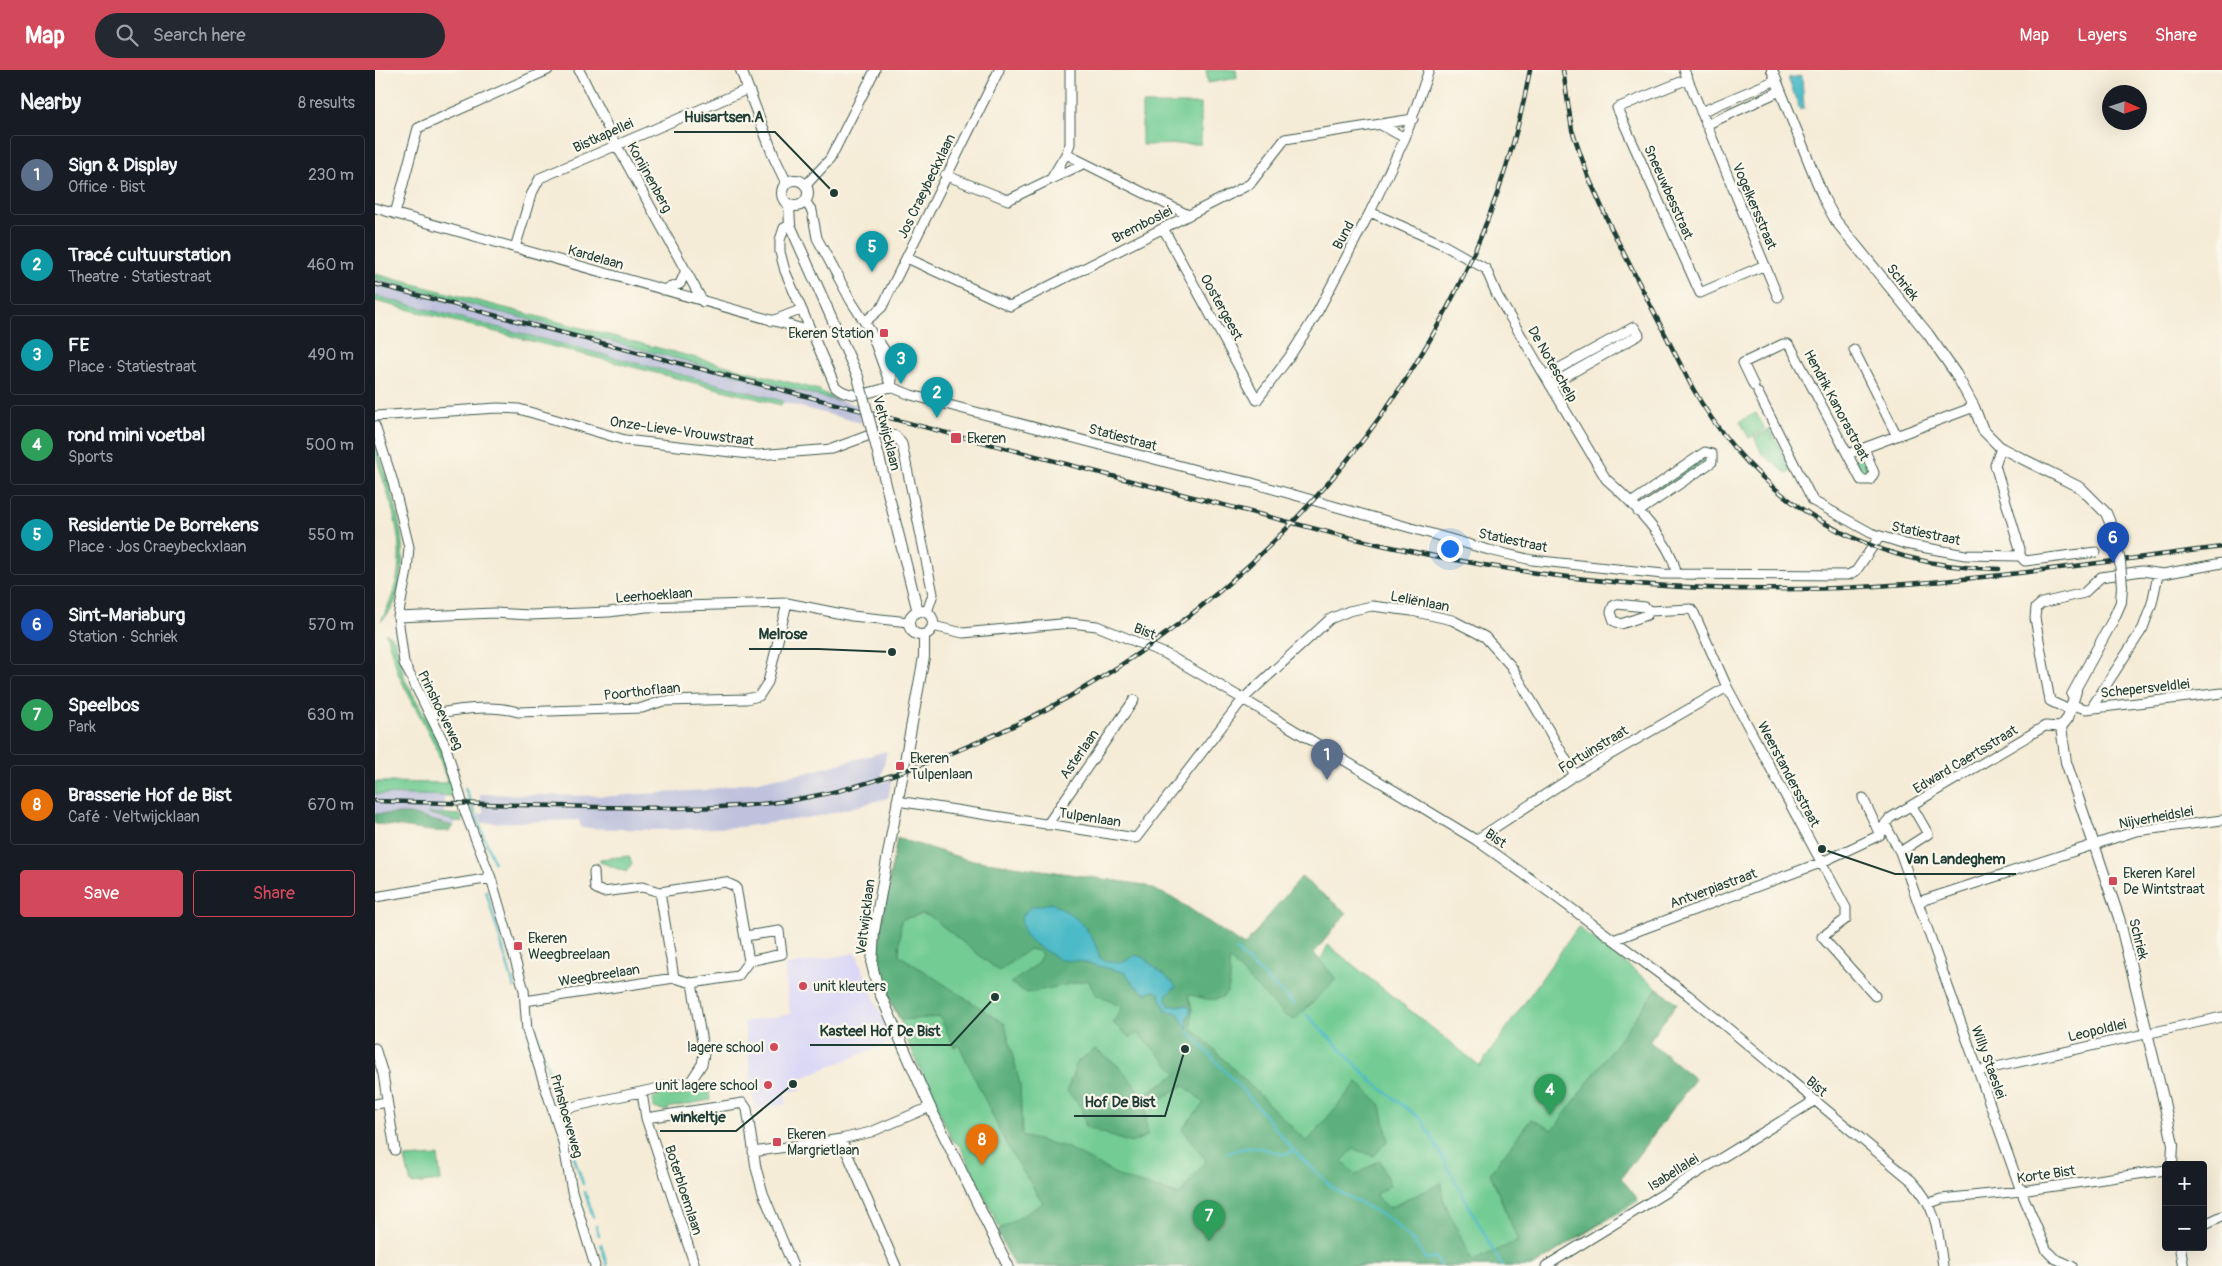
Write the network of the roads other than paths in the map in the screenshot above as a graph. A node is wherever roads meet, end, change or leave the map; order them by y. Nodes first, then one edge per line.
1 (548, 70) edge
2 (579, 70) edge
3 (741, 70) edge
4 (875, 70) edge
5 (999, 70) edge
6 (1070, 70) edge
7 (1429, 70) edge
8 (1684, 70) edge
9 (1774, 75) edge
10 (1688, 79) junction
11 (748, 89) junction
12 (1780, 91) junction
13 (1701, 112) junction
14 (1413, 119) junction
15 (1706, 124) junction
16 (1381, 125) junction
17 (1405, 138) junction
18 (616, 144) junction
19 (1066, 154) junction
20 (1083, 164) junction
21 (945, 175) junction
22 (1051, 179) junction
23 (786, 182) junction
24 (805, 185) junction
25 (798, 204) junction
26 (375, 208) edge
27 (1370, 212) junction
28 (395, 214) junction
29 (1188, 215) junction
30 (790, 225) junction
31 (1163, 228) junction
32 (797, 240) junction
33 (515, 248) junction
34 (907, 258) junction
35 (1765, 265) junction
36 (685, 270) junction
37 (663, 290) junction
38 (1778, 297) dead end
39 (703, 302) junction
40 (800, 310) junction
41 (866, 321) junction
42 (772, 322) junction
43 (810, 332) junction
44 (1854, 350) dead end
45 (1545, 376) junction
46 (1550, 385) junction
47 (891, 387) junction
48 (1257, 400) joint
49 (1974, 407) junction
50 (375, 416) edge
51 (375, 426) edge
52 (896, 436) joint
53 (1897, 436) junction
54 (1865, 448) junction
55 (2001, 448) junction
56 (1848, 454) junction
57 (1631, 503) junction
58 (1638, 512) junction
59 (1880, 536) junction
60 (2097, 552) dead end
61 (2020, 556) junction
62 (2222, 563) edge
63 (1676, 574) junction
64 (2158, 574) junction
65 (787, 603) junction
66 (1649, 611) dead end
67 (922, 612) junction
68 (398, 617) junction
69 (909, 622) junction
70 (933, 626) junction
71 (923, 635) junction
72 (1727, 687) junction
73 (2222, 693) edge
74 (1243, 699) junction
75 (1134, 700) dead end
76 (2069, 707) junction
77 (2092, 707) junction
78 (430, 715) junction
79 (2062, 726) junction
80 (1575, 775) junction
81 (1863, 798) dead end
82 (897, 801) junction
83 (1912, 806) junction
84 (2222, 820) edge
85 (1885, 824) junction
86 (1047, 825) junction
87 (1880, 835) junction
88 (1476, 840) junction
89 (2095, 843) junction
90 (1900, 852) junction
91 (1820, 863) junction
92 (594, 872) dead end
93 (491, 878) junction
94 (660, 892) junction
95 (375, 897) edge
96 (1918, 902) junction
97 (745, 936) junction
98 (1616, 939) junction
99 (749, 961) junction
100 (674, 978) junction
101 (692, 983) junction
102 (1875, 996) dead end
103 (526, 1001) junction
104 (2222, 1017) edge
105 (2147, 1033) junction
106 (375, 1048) edge
107 (1978, 1071) junction
108 (642, 1093) junction
109 (1814, 1101) junction
110 (387, 1102) junction
111 (375, 1104) edge
112 (930, 1107) junction
113 (557, 1110) junction
114 (646, 1118) junction
115 (841, 1139) junction
116 (395, 1150) dead end
117 (753, 1152) junction
118 (2172, 1161) edge
119 (2162, 1171) edge
120 (2021, 1191) junction
121 (1930, 1203) junction
122 (2222, 1216) edge
123 (2207, 1223) edge
124 (2181, 1251) edge
125 (595, 1266) edge
126 (695, 1266) edge
127 (793, 1266) edge
128 (896, 1266) edge
129 (1008, 1266) edge
130 (1547, 1266) edge
131 (1943, 1266) edge
132 (2072, 1266) edge
133 (2183, 1266) edge

1 - 28 street
2 - 18 street, Konijnenberg
3 - 11 street, Veltwijcklaan
4 - 24 street
5 - 21 street, Jos Craeybeckxlaan
6 - 19 street
7 - 14 street, Bund
8 - 10 street, Vogelkersstraat
9 - 12 street, Schriek
9 - 13 street
10 - 13 street, Vogelkersstraat
10 - 35 street, Sneeuwbesstraat
11 - 18 street, Bistkapellei
11 - 23 street, Veltwijcklaan
12 - 15 street
12 - 49 street, Schriek
13 - 15 street, Vogelkersstraat
14 - 16 street, Bremboslei
14 - 17 street, Bund
15 - 35 street, Vogelkersstraat
16 - 17 street
16 - 29 street, Bremboslei
17 - 27 street, Bund
18 - 33 street, Bistkapellei
18 - 36 street, Konijnenberg
19 - 20 street
19 - 22 street
20 - 22 street
20 - 29 street
21 - 22 street
21 - 34 street, Jos Craeybeckxlaan
23 - 24 street
23 - 25 street, Veltwijcklaan
24 - 25 street, Veltwijcklaan
25 - 30 street, Veltwijcklaan
25 - 32 street, Veltwijcklaan
25 - 41 street, Veltwijcklaan
26 - 28 street, Kardelaan
27 - 45 street, De Noteschelp
27 - 48 street, Bund
28 - 33 street, Kardelaan
29 - 31 street, Bremboslei
30 - 32 street, Veltwijcklaan
30 - 40 street
31 - 34 street, Bremboslei
31 - 48 street, Oostergeest
32 - 67 street, Veltwijcklaan, bridge
33 - 37 street, Kardelaan
34 - 41 street, Jos Craeybeckxlaan
35 - 38 street, Vogelkersstraat
36 - 37 street
36 - 39 street, Konijnenberg
37 - 39 street, Kardelaan
39 - 42 street, Kardelaan
40 - 42 street
40 - 43 street
41 - 47 street, Veltwijcklaan
42 - 43 street, Kardelaan
43 - 47 street
44 - 53 street
45 - 46 street, De Noteschelp
45 - 46 street
46 - 57 street, De Noteschelp
47 - 63 street, Statiestraat
49 - 53 street
49 - 55 street, Schriek
50 - 52 street, Onze-Lieve-Vrouwstraat
51 - 68 street, Prinshoeveweg
52 - 67 street, Veltwijcklaan
53 - 54 street
54 - 56 street
54 - 56 street, Hendrik Kanorastraat
55 - 61 street
55 - 76 street, Schriek, bridge
56 - 59 street, Hendrik Kanorastraat
57 - 58 street, De Noteschelp
57 - 58 street
58 - 63 street, De Noteschelp
59 - 61 street, Statiestraat
59 - 63 street, Statiestraat
60 - 61 street, Statiestraat
62 - 64 street
64 - 76 street
64 - 77 street
65 - 68 street, Leerhoeklaan
65 - 69 street, Leerhoeklaan
65 - 78 street, Poorthoflaan
66 - 72 street, Weerstandersstraat
67 - 69 street, Veltwijcklaan
67 - 70 street
68 - 78 street, Prinshoeveweg
69 - 71 street
70 - 71 street
70 - 74 street, Bist
71 - 82 street, Veltwijcklaan
72 - 80 street, Fortuinstraat
72 - 91 street, Weerstandersstraat
73 - 77 street, Schepersveldlei
74 - 80 street, Leliënlaan
74 - 86 street, Tulpenlaan
74 - 88 street, Bist
75 - 86 street, Asterlaan
76 - 77 street, Schepersveldlei
76 - 79 street, Schriek
78 - 93 street, Prinshoeveweg
79 - 83 street, Edward Caertsstraat
79 - 89 street, Schriek
80 - 88 street, Fortuinstraat
81 - 87 street
82 - 86 street, Tulpenlaan
82 - 112 street, Veltwijcklaan
83 - 85 street, Edward Caertsstraat
83 - 90 street
84 - 89 street, Nijverheidslei
85 - 87 street
85 - 90 street, Willy Staeslei
87 - 91 street, Antverpiastraat
88 - 98 street, Bist
89 - 96 street, Nijverheidslei
89 - 105 street, Schriek
90 - 96 street, Willy Staeslei
91 - 98 street, Antverpiastraat
91 - 102 street, Weerstandersstraat
92 - 94 street
93 - 95 street
93 - 103 street, Prinshoeveweg
94 - 97 street
94 - 100 street
96 - 107 street, Willy Staeslei
97 - 99 street
97 - 99 street
98 - 109 street, Bist
99 - 101 street, Weegbreelaan
100 - 101 street, Weegbreelaan
100 - 103 street, Weegbreelaan
101 - 108 street
103 - 113 street, Prinshoeveweg
104 - 105 street, Leopoldlei
105 - 107 street, Leopoldlei
105 - 118 street, Schriek
106 - 110 street
107 - 120 street, Willy Staeslei
108 - 113 street
108 - 114 street, Boterbloemlaan
109 - 121 street, Bist
109 - 130 street, Isabellalei
110 - 111 street
110 - 116 street
112 - 115 street
112 - 129 street, Veltwijcklaan
113 - 125 street, Prinshoeveweg
114 - 117 street
114 - 126 street, Boterbloemlaan
115 - 117 street
115 - 128 street
117 - 127 street
119 - 120 street, Korte Bist
120 - 121 street, Korte Bist
120 - 132 street, Willy Staeslei
121 - 131 street, Bist
122 - 123 street
124 - 133 street

